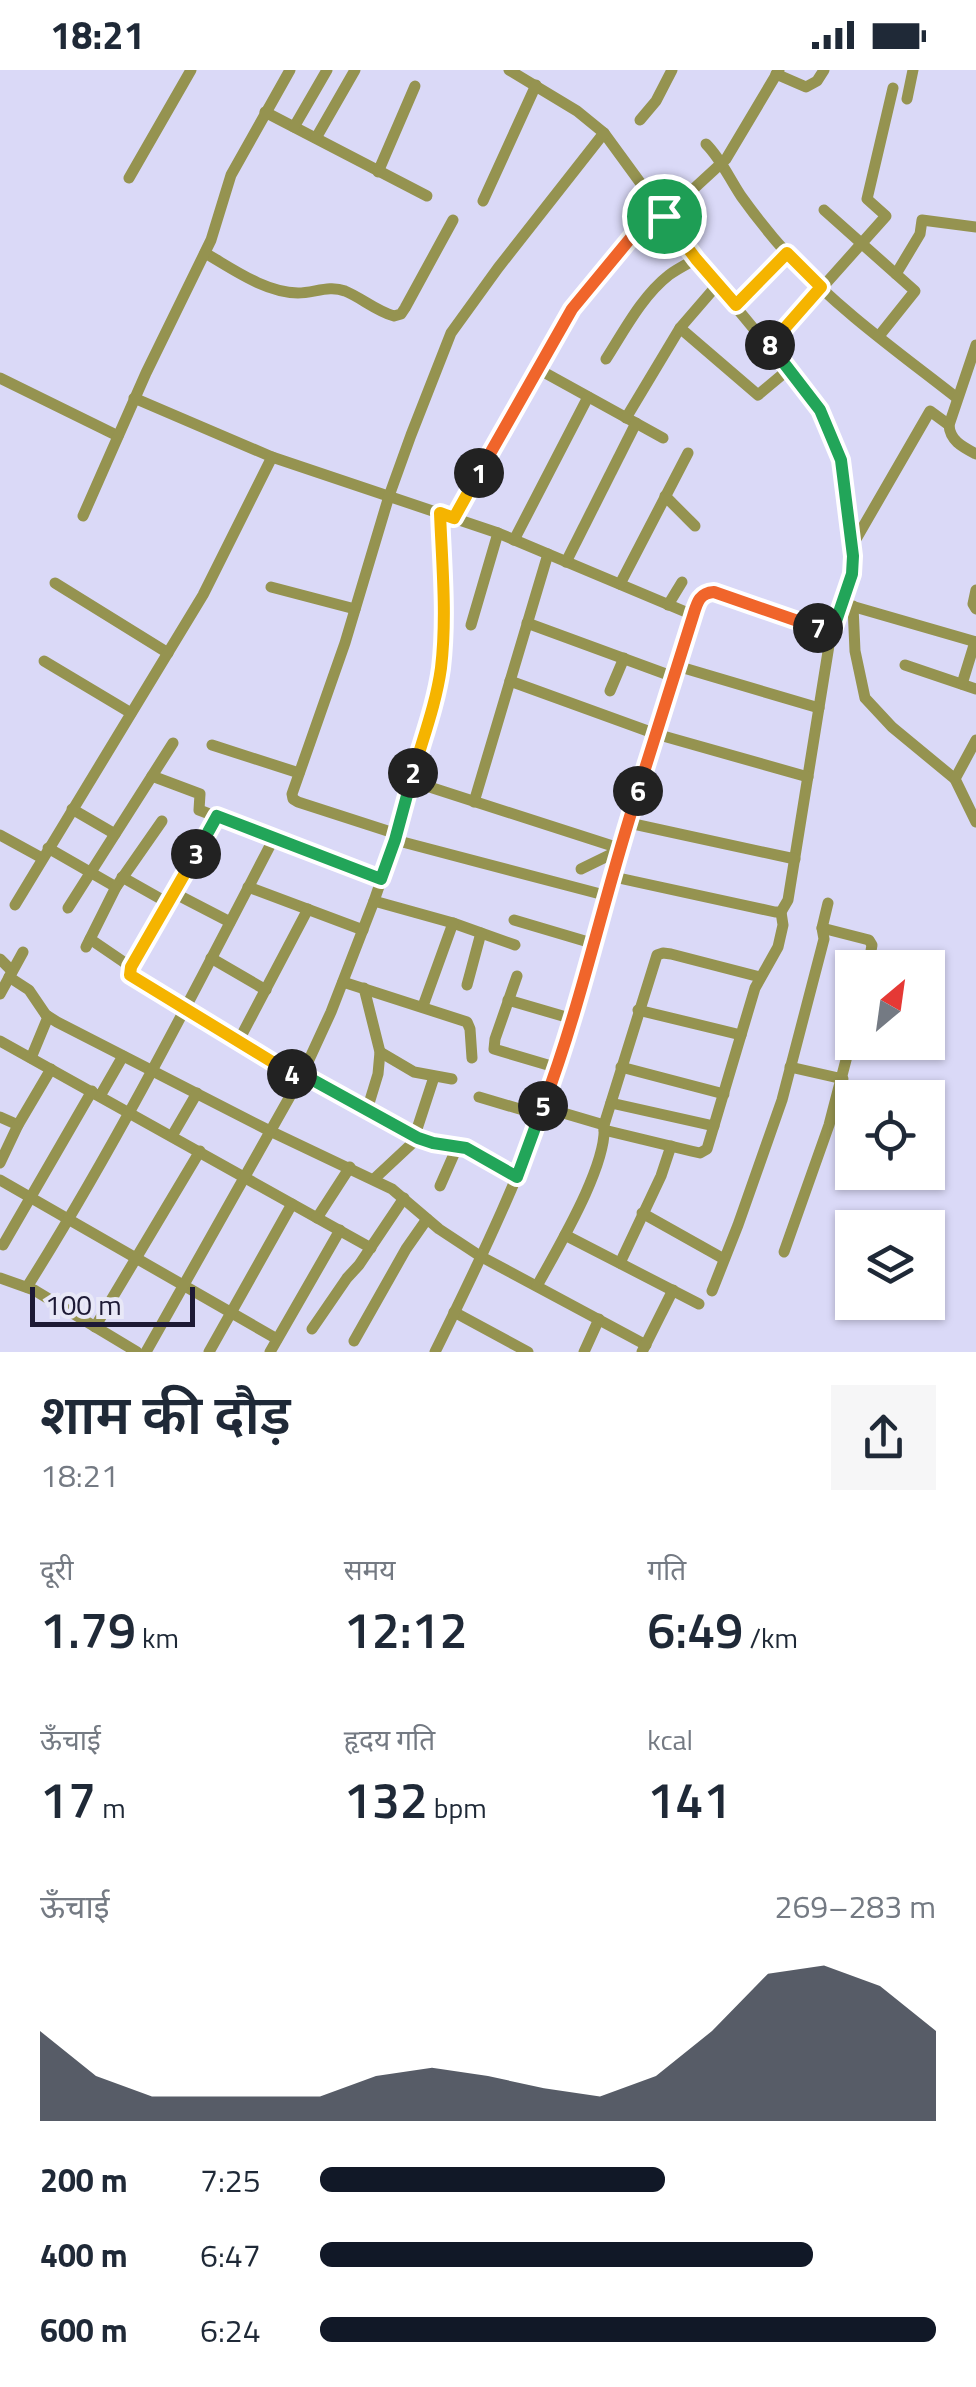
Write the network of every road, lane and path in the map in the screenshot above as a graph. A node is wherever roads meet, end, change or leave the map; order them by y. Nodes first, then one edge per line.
1 (192, 70) edge
2 (290, 70) edge
3 (327, 70) edge
4 (355, 70) edge
5 (509, 70) edge
6 (672, 70) edge
7 (824, 70) edge
8 (913, 70) edge
9 (777, 72) edge
10 (416, 86) dead end
11 (536, 86) junction
12 (894, 88) dead end
13 (907, 98) dead end
14 (265, 112) junction
15 (640, 120) dead end
16 (294, 127) junction
17 (604, 133) junction
18 (316, 138) junction
19 (706, 144) dead end
20 (720, 164) junction
21 (378, 172) junction
22 (130, 178) dead end
23 (427, 196) dead end
24 (483, 201) dead end
25 (824, 210) dead end
26 (662, 213) junction
27 (453, 220) dead end
28 (976, 228) edge
29 (860, 243) junction
30 (204, 253) junction
31 (787, 253) junction
32 (696, 259) junction
33 (896, 274) junction
34 (718, 284) junction
35 (821, 287) junction
36 (736, 305) junction
37 (680, 328) junction
38 (879, 336) junction
39 (976, 345) edge
40 (770, 346) junction
41 (606, 359) dead end
42 (538, 369) junction
43 (789, 369) junction
44 (0, 379) edge
45 (588, 396) junction
46 (134, 398) junction
47 (958, 398) junction
48 (631, 421) junction
49 (949, 425) junction
50 (118, 436) junction
51 (662, 438) dead end
52 (688, 453) dead end
53 (976, 454) edge
54 (272, 457) junction
55 (389, 496) junction
56 (666, 496) junction
57 (440, 513) junction
58 (83, 516) dead end
59 (454, 518) junction
60 (695, 526) dead end
61 (498, 534) junction
62 (514, 540) junction
63 (852, 546) junction
64 (548, 554) junction
65 (566, 562) junction
66 (55, 582) dead end
67 (682, 582) dead end
68 (620, 584) junction
69 (272, 587) dead end
70 (976, 590) edge
71 (668, 605) junction
72 (848, 605) junction
73 (355, 609) junction
74 (976, 610) edge
75 (693, 616) junction
76 (527, 622) junction
77 (471, 625) dead end
78 (832, 633) junction
79 (976, 642) edge
80 (168, 653) junction
81 (624, 658) junction
82 (44, 660) dead end
83 (905, 665) dead end
84 (676, 671) junction
85 (510, 680) junction
86 (962, 684) junction
87 (976, 689) edge
88 (610, 690) dead end
89 (819, 708) junction
90 (131, 713) junction
91 (656, 734) junction
92 (976, 740) edge
93 (173, 743) dead end
94 (212, 746) dead end
95 (299, 773) junction
96 (152, 776) junction
97 (808, 777) junction
98 (956, 779) junction
99 (411, 781) junction
100 (474, 802) junction
101 (72, 808) junction
102 (217, 816) junction
103 (162, 820) dead end
104 (976, 822) edge
105 (629, 823) junction
106 (115, 834) junction
107 (0, 835) edge
108 (396, 837) junction
109 (274, 838) junction
110 (622, 850) junction
111 (45, 853) junction
112 (794, 858) junction
113 (582, 869) dead end
114 (91, 872) junction
115 (614, 877) junction
116 (381, 879) junction
117 (119, 882) junction
118 (248, 887) junction
119 (608, 896) junction
120 (171, 898) junction
121 (374, 901) junction
122 (828, 902) dead end
123 (15, 905) dead end
124 (68, 908) dead end
125 (308, 910) junction
126 (780, 912) junction
127 (514, 920) dead end
128 (230, 922) junction
129 (453, 923) junction
130 (822, 928) junction
131 (363, 930) junction
132 (481, 933) junction
133 (595, 944) junction
134 (515, 945) dead end
135 (871, 950) edge
136 (23, 952) dead end
137 (211, 958) junction
138 (0, 960) edge
139 (131, 967) junction
140 (11, 974) junction
141 (517, 976) dead end
142 (760, 977) junction
143 (343, 982) junction
144 (467, 985) dead end
145 (364, 988) junction
146 (266, 990) junction
147 (0, 994) edge
148 (508, 1000) junction
149 (422, 1006) junction
150 (184, 1009) junction
151 (638, 1010) junction
152 (46, 1014) junction
153 (573, 1019) junction
154 (742, 1035) junction
155 (0, 1041) edge
156 (238, 1042) junction
157 (380, 1052) junction
158 (123, 1056) junction
159 (31, 1058) junction
160 (472, 1058) dead end
161 (847, 1060) edge
162 (621, 1067) junction
163 (790, 1067) junction
164 (558, 1068) junction
165 (51, 1069) junction
166 (153, 1071) junction
167 (301, 1076) junction
168 (434, 1077) junction
169 (452, 1079) dead end
170 (842, 1079) junction
171 (96, 1093) junction
172 (197, 1093) junction
173 (724, 1094) junction
174 (479, 1097) dead end
175 (611, 1102) junction
176 (367, 1110) junction
177 (542, 1111) junction
178 (130, 1112) junction
179 (0, 1118) edge
180 (18, 1125) junction
181 (714, 1126) junction
182 (604, 1128) junction
183 (270, 1131) junction
184 (172, 1136) junction
185 (417, 1136) junction
186 (458, 1146) junction
187 (671, 1146) junction
188 (200, 1152) junction
189 (0, 1162) edge
190 (350, 1168) junction
191 (244, 1177) junction
192 (517, 1177) junction
193 (374, 1179) junction
194 (0, 1180) edge
195 (440, 1186) dead end
196 (29, 1197) junction
197 (404, 1198) junction
198 (292, 1204) junction
199 (642, 1214) junction
200 (317, 1218) junction
201 (427, 1219) junction
202 (69, 1220) junction
203 (340, 1230) junction
204 (564, 1235) junction
205 (4, 1245) dead end
206 (371, 1248) junction
207 (784, 1252) dead end
208 (480, 1256) junction
209 (136, 1258) junction
210 (724, 1260) junction
211 (620, 1263) junction
212 (0, 1278) edge
213 (184, 1286) junction
214 (537, 1286) junction
215 (26, 1287) junction
216 (673, 1290) junction
217 (712, 1291) dead end
218 (699, 1304) dead end
219 (454, 1312) junction
220 (232, 1313) junction
221 (598, 1319) junction
222 (95, 1326) junction
223 (312, 1329) dead end
224 (277, 1339) junction
225 (354, 1341) dead end
226 (506, 1347) edge
227 (644, 1348) edge
228 (138, 1352) edge
229 (146, 1352) edge
230 (209, 1352) edge
231 (270, 1352) edge
232 (435, 1352) edge
233 (528, 1352) edge
234 (584, 1352) edge

1 - 22 street
2 - 14 street
3 - 16 street
4 - 18 street
5 - 11 street
6 - 15 street
7 - 9 street
8 - 13 street
9 - 20 street
10 - 21 street
11 - 17 street
11 - 24 street
12 - 29 street
14 - 16 street
14 - 30 street
16 - 18 street
17 - 26 street
17 - 55 street
18 - 21 street
19 - 20 street
20 - 26 street
20 - 31 street
21 - 23 street
25 - 29 street
26 - 32 street
26 - 42 street
27 - 30 street
28 - 33 street
29 - 33 street
29 - 35 street
30 - 46 street
31 - 35 street
31 - 36 street
32 - 34 street
32 - 41 street
33 - 38 street
34 - 36 street
34 - 37 street
35 - 38 street
35 - 40 street
36 - 40 street
37 - 43 street
37 - 48 street
38 - 47 street
39 - 47 street
40 - 43 street
42 - 45 street
42 - 59 street
43 - 63 street
44 - 50 street
45 - 48 street
45 - 62 street
46 - 50 street
46 - 54 street
47 - 49 street
48 - 51 street
48 - 65 street
49 - 53 street
49 - 63 street
50 - 58 street
52 - 56 street
54 - 55 street
54 - 80 street
55 - 57 street
55 - 73 street
56 - 60 street
56 - 68 street
57 - 59 street
57 - 99 street
59 - 61 street
61 - 62 street
61 - 77 street
62 - 64 street
63 - 72 street
64 - 65 street
64 - 76 street
65 - 68 street
66 - 80 street
67 - 71 street
68 - 71 street
69 - 73 street
70 - 74 street
71 - 75 street
72 - 78 street
72 - 79 street
72 - 98 street
73 - 95 street
75 - 78 street
75 - 84 street
76 - 81 street
76 - 85 street
78 - 89 street
79 - 86 street
80 - 90 street
81 - 84 street
81 - 88 street
82 - 90 street
83 - 86 street
84 - 89 street
84 - 91 street
85 - 91 street
85 - 100 street
86 - 87 street
89 - 97 street
90 - 101 street
91 - 97 street
91 - 105 street
92 - 98 street
93 - 96 street
94 - 95 street
95 - 108 street
96 - 102 street
96 - 106 street
97 - 112 street
98 - 104 street
99 - 100 street
99 - 108 street
100 - 110 street
101 - 106 street
101 - 111 street
102 - 109 street
102 - 120 street
103 - 117 street
105 - 110 street
105 - 112 street
106 - 114 street
107 - 111 street
108 - 116 street
108 - 119 street
109 - 116 street
109 - 118 street
110 - 113 street
110 - 115 street
111 - 114 street
111 - 123 street
112 - 126 street
114 - 117 street
114 - 124 street
115 - 119 street
115 - 126 street
116 - 121 street
117 - 120 street
117 - 139 street
118 - 125 street
118 - 128 street
119 - 133 street
120 - 128 street
120 - 139 street
121 - 129 street
121 - 131 street
122 - 130 street
125 - 131 street
125 - 146 street
126 - 142 street
127 - 133 street
128 - 137 street
129 - 132 street
129 - 149 street
130 - 135 street
130 - 163 street
131 - 143 street
132 - 134 street
132 - 144 street
133 - 153 street
136 - 140 street
137 - 146 street
137 - 150 street
138 - 140 street
139 - 150 street
140 - 147 street
140 - 152 street
141 - 148 street
142 - 151 street
142 - 154 street
143 - 145 street
143 - 167 street
145 - 149 street
145 - 157 street
146 - 156 street
148 - 153 street
148 - 164 street
149 - 160 street
150 - 156 street
150 - 166 street
151 - 154 street
151 - 162 street
152 - 158 street
152 - 159 street
153 - 164 street
154 - 173 street
155 - 159 street
156 - 167 street
157 - 168 street
157 - 176 street
158 - 166 street
158 - 171 street
159 - 165 street
161 - 170 street
162 - 173 street
162 - 175 street
163 - 170 street
163 - 210 street
164 - 177 street
165 - 171 street
165 - 180 street
166 - 172 street
166 - 178 street
167 - 176 street
167 - 183 street
168 - 169 street
168 - 185 street
170 - 207 street
171 - 178 street
171 - 196 street
172 - 183 street
172 - 184 street
173 - 181 street
174 - 177 street
175 - 181 street
175 - 182 street
176 - 185 street
177 - 182 street
177 - 192 street
178 - 184 street
178 - 202 street
179 - 180 street
180 - 189 street
181 - 187 street
182 - 187 street
182 - 204 street
183 - 190 street
183 - 191 street
184 - 188 street
185 - 186 street
185 - 193 street
186 - 192 street
186 - 195 street
187 - 199 street
188 - 191 street
188 - 209 street
190 - 193 street
190 - 200 street
191 - 198 street
191 - 213 street
192 - 208 street
193 - 197 street
194 - 196 street
196 - 202 street
196 - 205 street
197 - 201 street
197 - 206 street
198 - 200 street
198 - 220 street
199 - 210 street
199 - 211 street
200 - 203 street
201 - 208 street
201 - 225 street
202 - 209 street
202 - 215 street
203 - 206 street
203 - 224 street
204 - 211 street
204 - 214 street
206 - 223 street
208 - 214 street
208 - 219 street
209 - 213 street
209 - 222 street
210 - 217 street
211 - 216 street
212 - 215 street
213 - 220 street
213 - 229 street
214 - 221 street
215 - 222 street
216 - 218 street
216 - 227 street
219 - 226 street
219 - 232 street
220 - 224 street
220 - 230 street
221 - 227 street
221 - 234 street
222 - 228 street
224 - 231 street
226 - 233 street

